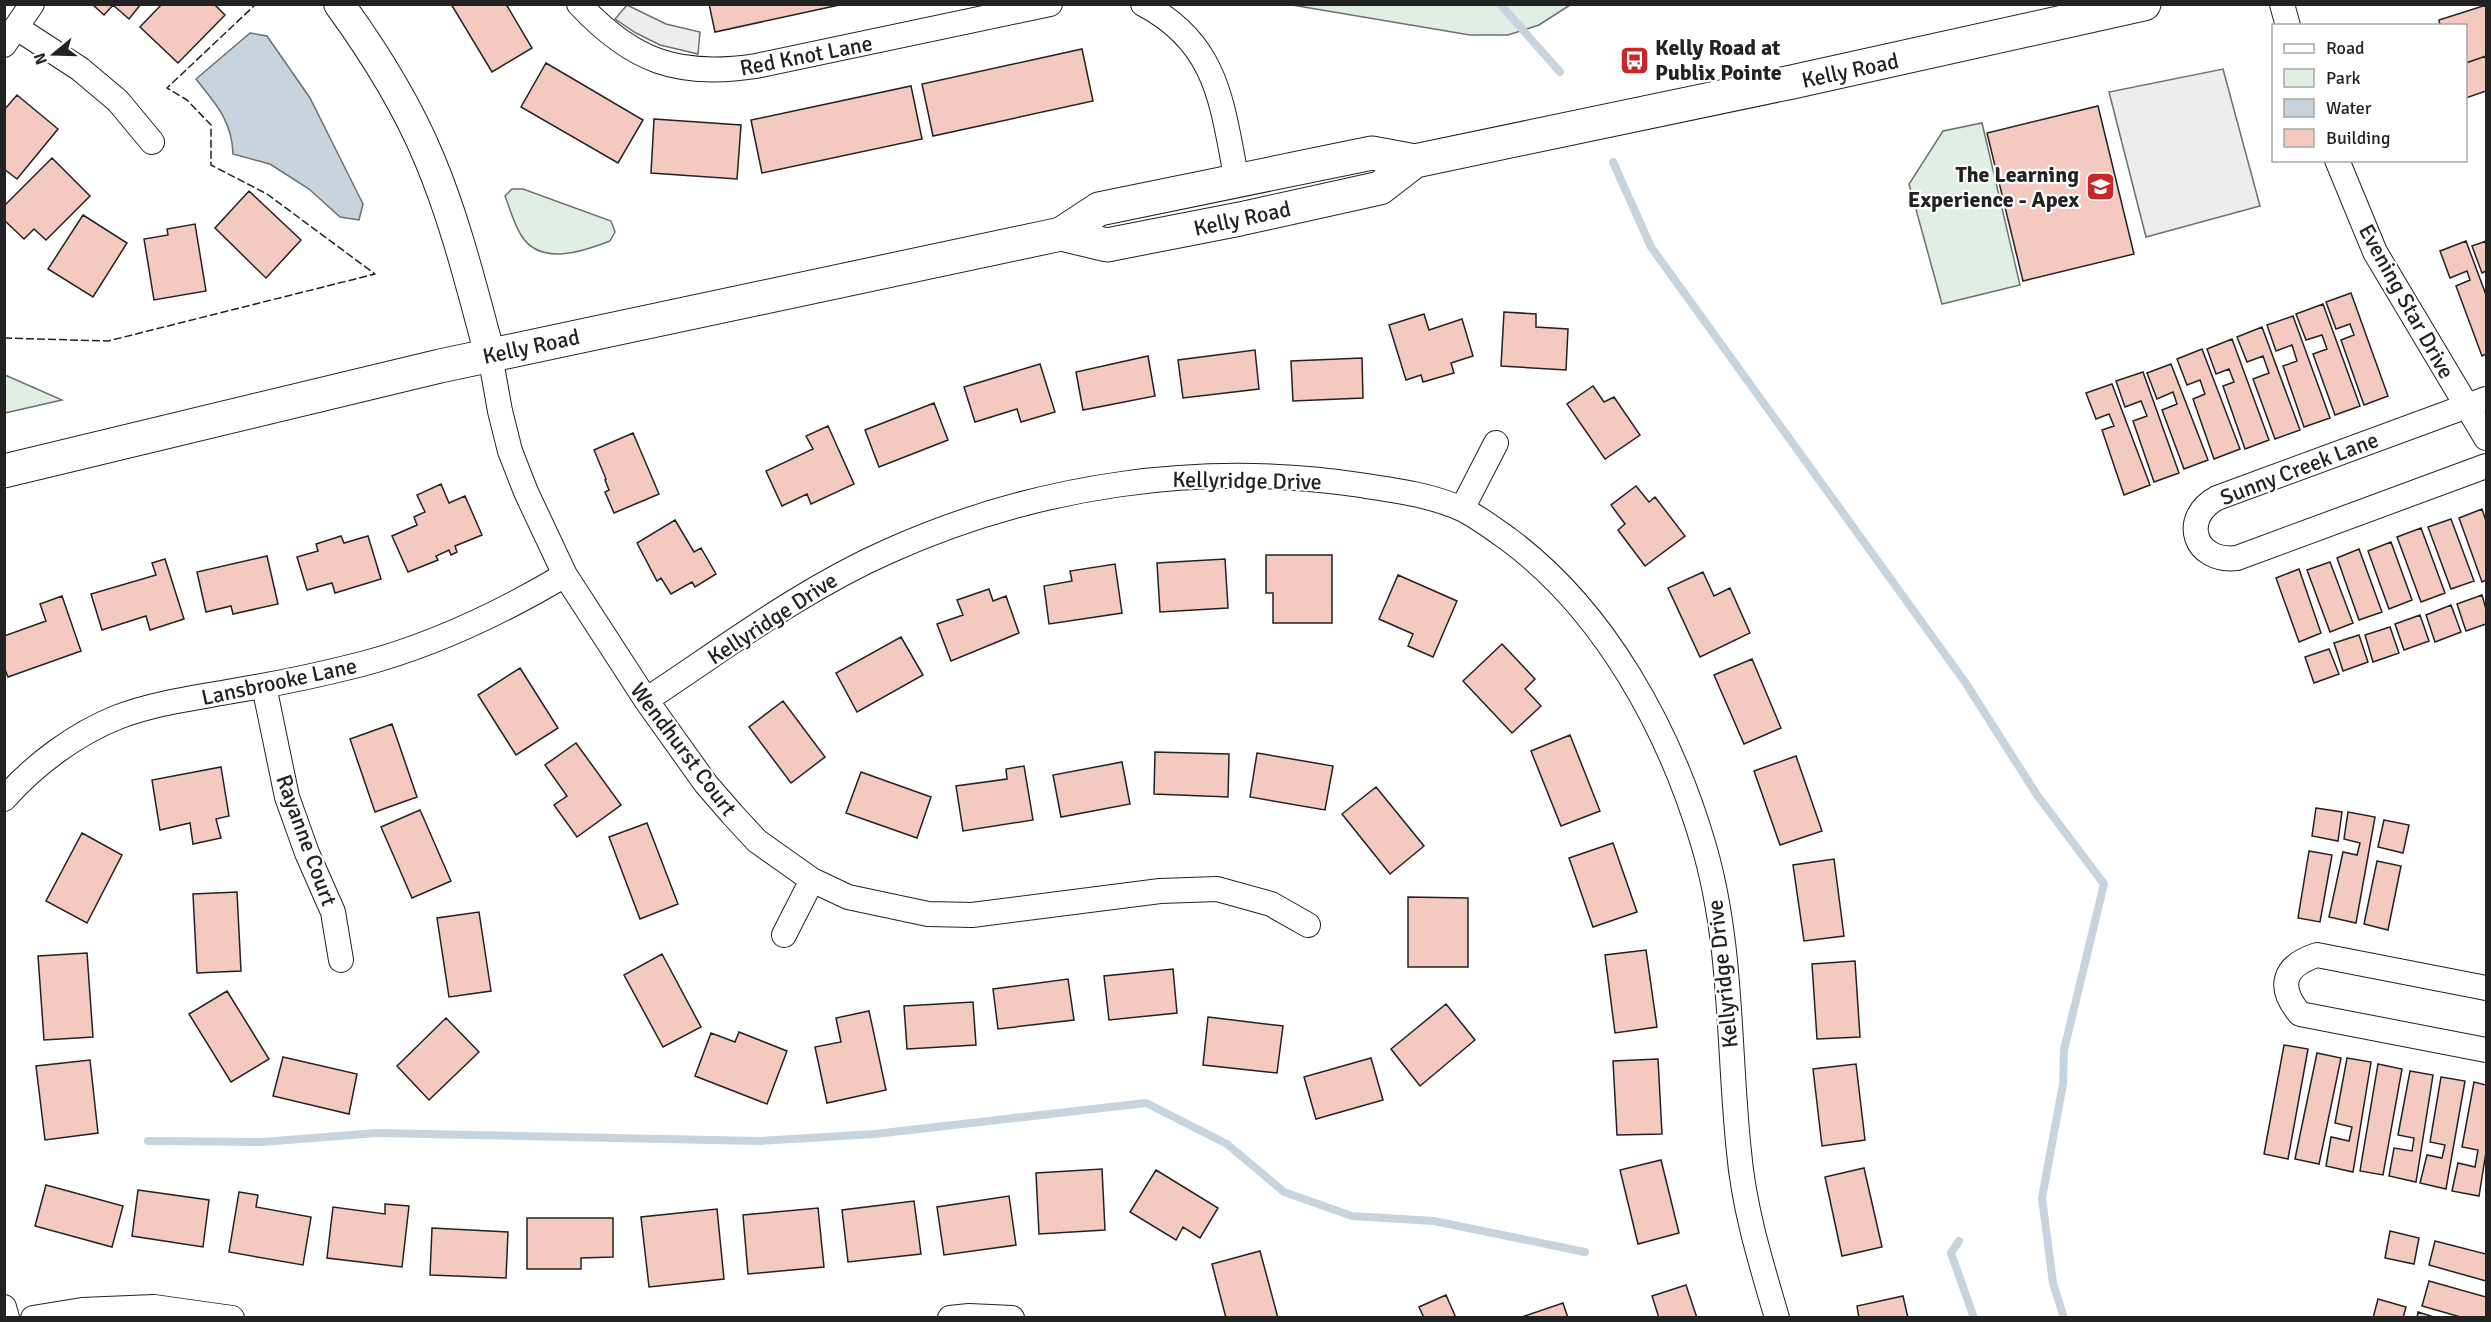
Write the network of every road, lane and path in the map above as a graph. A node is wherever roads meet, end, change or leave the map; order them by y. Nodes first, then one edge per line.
1 (32, 4) edge
2 (339, 4) edge
3 (579, 4) edge
4 (1050, 4) edge
5 (1143, 4) edge
6 (2144, 4) edge
7 (2282, 4) edge
8 (2287, 24) edge
9 (11, 37) edge
10 (152, 142) dead end
11 (1415, 161) junction
12 (2338, 162) edge
13 (1238, 181) junction
14 (1061, 234) junction
15 (490, 355) junction
16 (2477, 402) edge
17 (2487, 438) edge
18 (1496, 443) dead end
19 (2487, 466) edge
20 (4, 471) edge
21 (1462, 509) junction
22 (565, 575) junction
23 (264, 686) junction
24 (646, 700) junction
25 (4, 799) edge
26 (812, 880) junction
27 (1308, 925) dead end
28 (784, 935) dead end
29 (341, 960) dead end
30 (2487, 988) edge
31 (2487, 1050) edge
32 (4, 1306) edge
33 (8, 1317) edge
34 (33, 1317) edge
35 (232, 1317) edge
36 (950, 1317) edge
37 (1012, 1317) edge
38 (1777, 1317) edge

1 - 9 street
2 - 15 street
3 - 4 street, Red Knot Lane
5 - 13 street
6 - 11 main road, Kelly Road
7 - 8 street
9 - 10 street
11 - 13 main road, Kelly Road
11 - 14 main road, Kelly Road
12 - 16 street, Evening Star Drive
13 - 14 main road, Kelly Road
14 - 15 main road, Kelly Road
15 - 20 main road, Kelly Road
15 - 22 street, Wendhurst Court
16 - 17 street, Evening Star Drive
16 - 19 street, Sunny Creek Lane
18 - 21 street
21 - 24 street, Kellyridge Drive
21 - 38 street, Kellyridge Drive
22 - 23 street, Lansbrooke Lane
22 - 24 street, Wendhurst Court
23 - 25 street, Lansbrooke Lane
23 - 29 street, Rayanne Court
24 - 26 street, Wendhurst Court
26 - 27 street, Wendhurst Court
26 - 28 street
30 - 31 street
32 - 33 street
34 - 35 street
36 - 37 street

